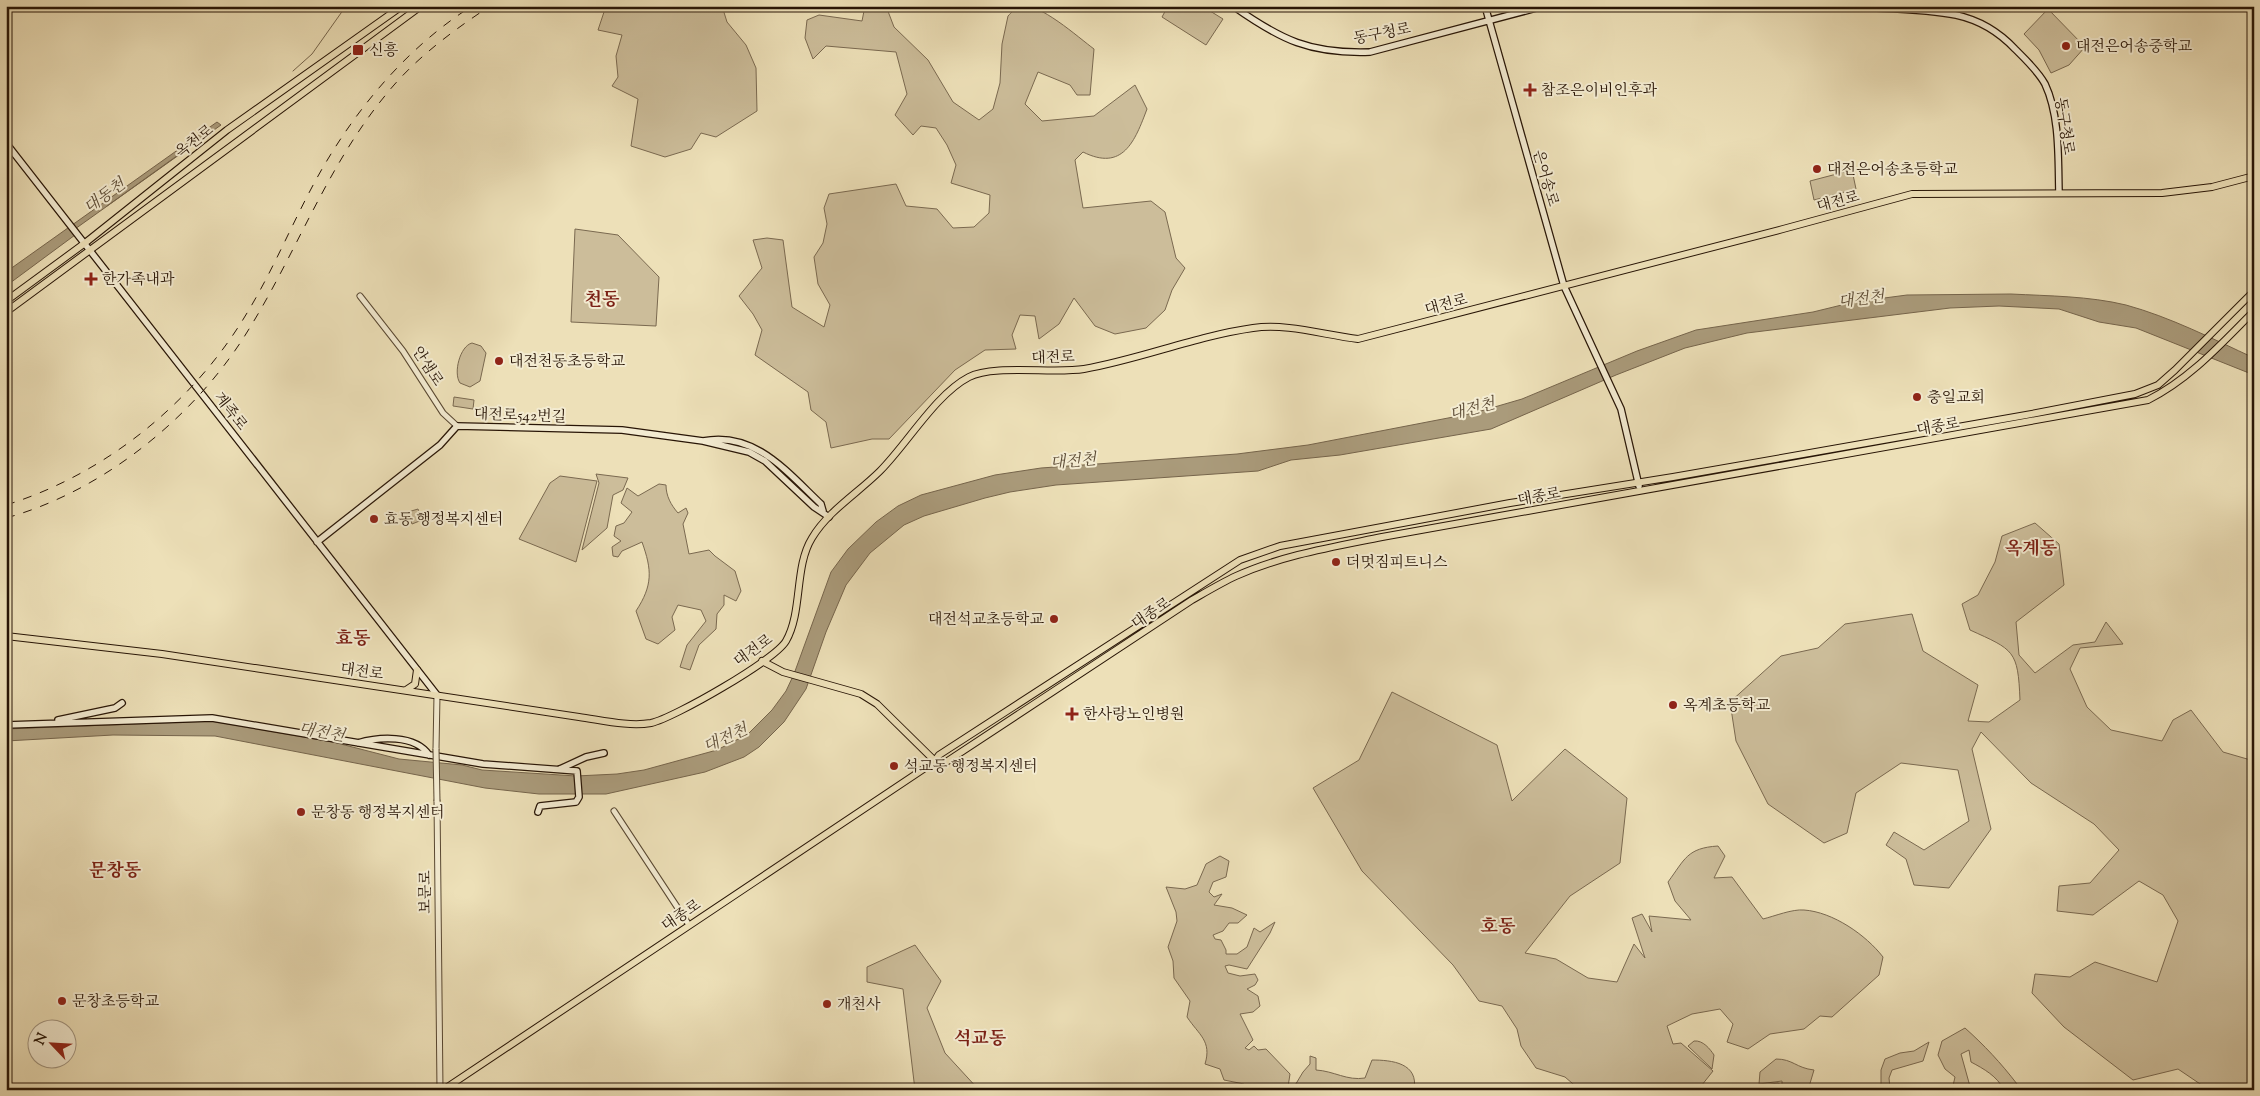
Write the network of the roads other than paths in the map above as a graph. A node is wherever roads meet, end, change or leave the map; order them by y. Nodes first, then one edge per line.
1 (402, 6) edge
2 (421, 6) edge
3 (1232, 6) edge
4 (1485, 6) edge
5 (1544, 6) edge
6 (1842, 6) edge
7 (1241, 9) edge
8 (1489, 20) junction
9 (6, 143) edge
10 (2254, 176) edge
11 (2059, 193) junction
12 (85, 243) junction
13 (90, 252) junction
14 (1564, 286) junction
15 (2254, 291) edge
16 (360, 296) dead end
17 (6, 301) edge
18 (2254, 311) edge
19 (6, 312) edge
20 (456, 426) junction
21 (1638, 483) junction
22 (1640, 491) junction
23 (829, 516) junction
24 (317, 542) junction
25 (6, 636) edge
26 (762, 662) junction
27 (417, 670) junction
28 (406, 690) junction
29 (436, 695) junction
30 (122, 703) dead end
31 (44, 724) junction
32 (6, 725) edge
33 (356, 744) junction
34 (604, 753) dead end
35 (429, 755) junction
36 (934, 762) junction
37 (558, 770) junction
38 (614, 811) dead end
39 (538, 812) dead end
40 (689, 925) junction
41 (441, 1090) edge

1 - 12 main road, 옥천로
2 - 13 main road, 옥천로
3 - 7 main road, 동구청로
4 - 8 main road, 은어송로
5 - 8 main road, 동구청로
6 - 11 main road, 동구청로
7 - 8 main road, 동구청로
8 - 14 main road, 은어송로
9 - 12 main road, 계족로
10 - 11 main road, 대전로
11 - 14 main road, 대전로
12 - 13 main road, 계족로
12 - 17 main road, 옥천로
13 - 19 main road, 옥천로
13 - 24 main road, 계족로
14 - 21 main road, 은어송로
14 - 23 main road, 대전로
15 - 21 main road, 대종로
16 - 20 street, 안샘로
18 - 22 main road, 대종로
20 - 23 main road, 대전로542번길
20 - 24 main road, 대전로542번길
21 - 22 main road
21 - 36 main road, 대종로
22 - 36 main road, 대종로
23 - 26 main road, 대전로
24 - 27 main road, 계족로
25 - 28 main road, 대전로
26 - 29 main road, 대전로
26 - 36 main road
27 - 28 main road
27 - 29 main road, 계족로
28 - 29 main road, 대전로
29 - 41 street, 보문로, bridge
30 - 31 main road
31 - 32 main road
31 - 33 main road
33 - 35 main road
33 - 35 main road
34 - 37 main road
35 - 37 main road
36 - 40 main road, 대종로
37 - 39 main road
38 - 40 street
40 - 41 main road, 대종로

